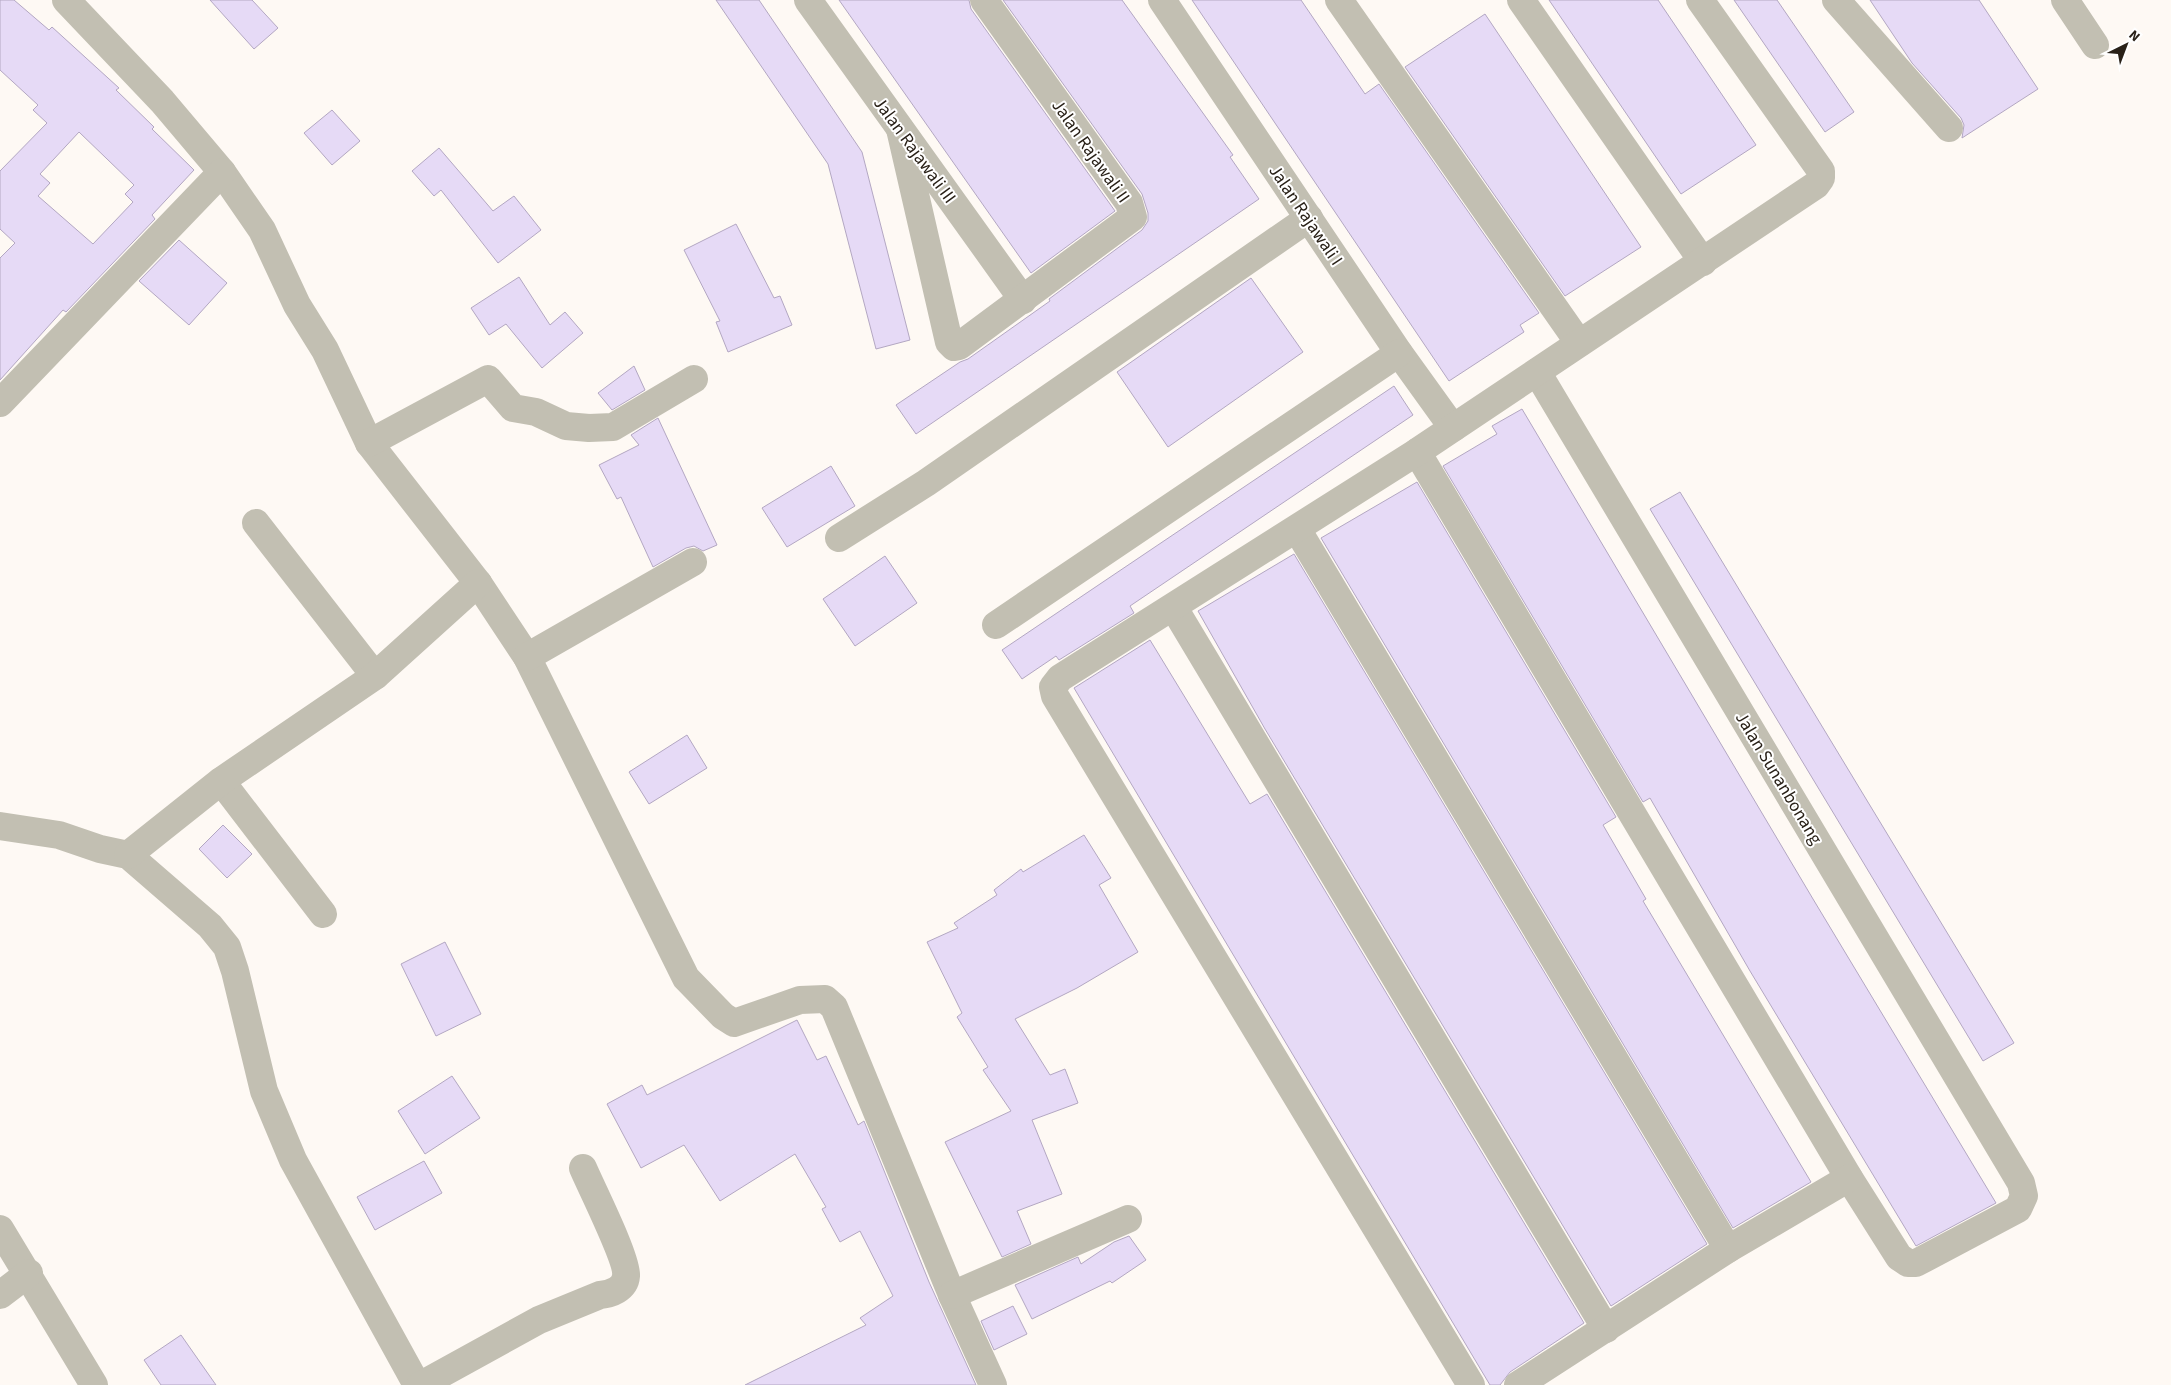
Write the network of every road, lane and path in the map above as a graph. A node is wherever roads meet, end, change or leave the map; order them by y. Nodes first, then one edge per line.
1 (66, 0) edge
2 (808, 0) edge
3 (984, 0) edge
4 (1162, 0) edge
5 (1340, 0) edge
6 (1521, 0) edge
7 (1700, 0) edge
8 (1836, 0) edge
9 (2065, 0) edge
10 (2095, 45) dead end
11 (1948, 128) dead end
12 (900, 129) junction
13 (222, 172) junction
14 (1309, 218) junction
15 (1703, 262) junction
16 (1023, 300) junction
17 (1579, 343) junction
18 (1399, 353) junction
19 (1537, 372) junction
20 (694, 379) dead end
21 (0, 403) edge
22 (1453, 428) junction
23 (369, 443) junction
24 (1417, 452) junction
25 (256, 523) dead end
26 (1297, 529) junction
27 (839, 538) dead end
28 (693, 562) dead end
29 (478, 583) junction
30 (1174, 608) junction
31 (996, 625) dead end
32 (528, 658) junction
33 (375, 676) junction
34 (220, 781) junction
35 (0, 826) edge
36 (128, 855) junction
37 (323, 914) dead end
38 (583, 1168) dead end
39 (1849, 1178) junction
40 (1128, 1219) dead end
41 (0, 1229) edge
42 (1728, 1249) junction
43 (28, 1273) junction
44 (0, 1295) edge
45 (952, 1295) junction
46 (1606, 1329) junction
47 (94, 1385) edge
48 (419, 1385) edge
49 (994, 1385) edge
50 (1471, 1385) edge
51 (1518, 1385) edge

1 - 13 street
2 - 12 street, Jalan Rajawali III
3 - 16 street, Jalan Rajawali II
4 - 14 street, Jalan Rajawali I
5 - 17 street
6 - 15 street
7 - 15 street
8 - 11 street
9 - 10 street
12 - 16 street, Jalan Rajawali III
12 - 16 street
13 - 21 street
13 - 23 street
14 - 18 street, Jalan Rajawali I
14 - 27 street
15 - 17 street
17 - 19 street
18 - 22 street, Jalan Rajawali I
18 - 31 street
19 - 22 street
19 - 39 street, Jalan Sunanbonang
20 - 23 street
22 - 24 street
23 - 29 street
24 - 26 street
24 - 39 street
25 - 33 street
26 - 30 street
26 - 42 street
28 - 32 street
29 - 32 street
29 - 33 street
30 - 46 street
30 - 50 street
32 - 45 street
33 - 34 street
34 - 36 street
34 - 37 street
35 - 36 street
36 - 48 street
38 - 48 street
39 - 42 street
40 - 45 street
41 - 43 street
42 - 46 street
43 - 44 street
43 - 47 street
45 - 49 street
46 - 51 street

